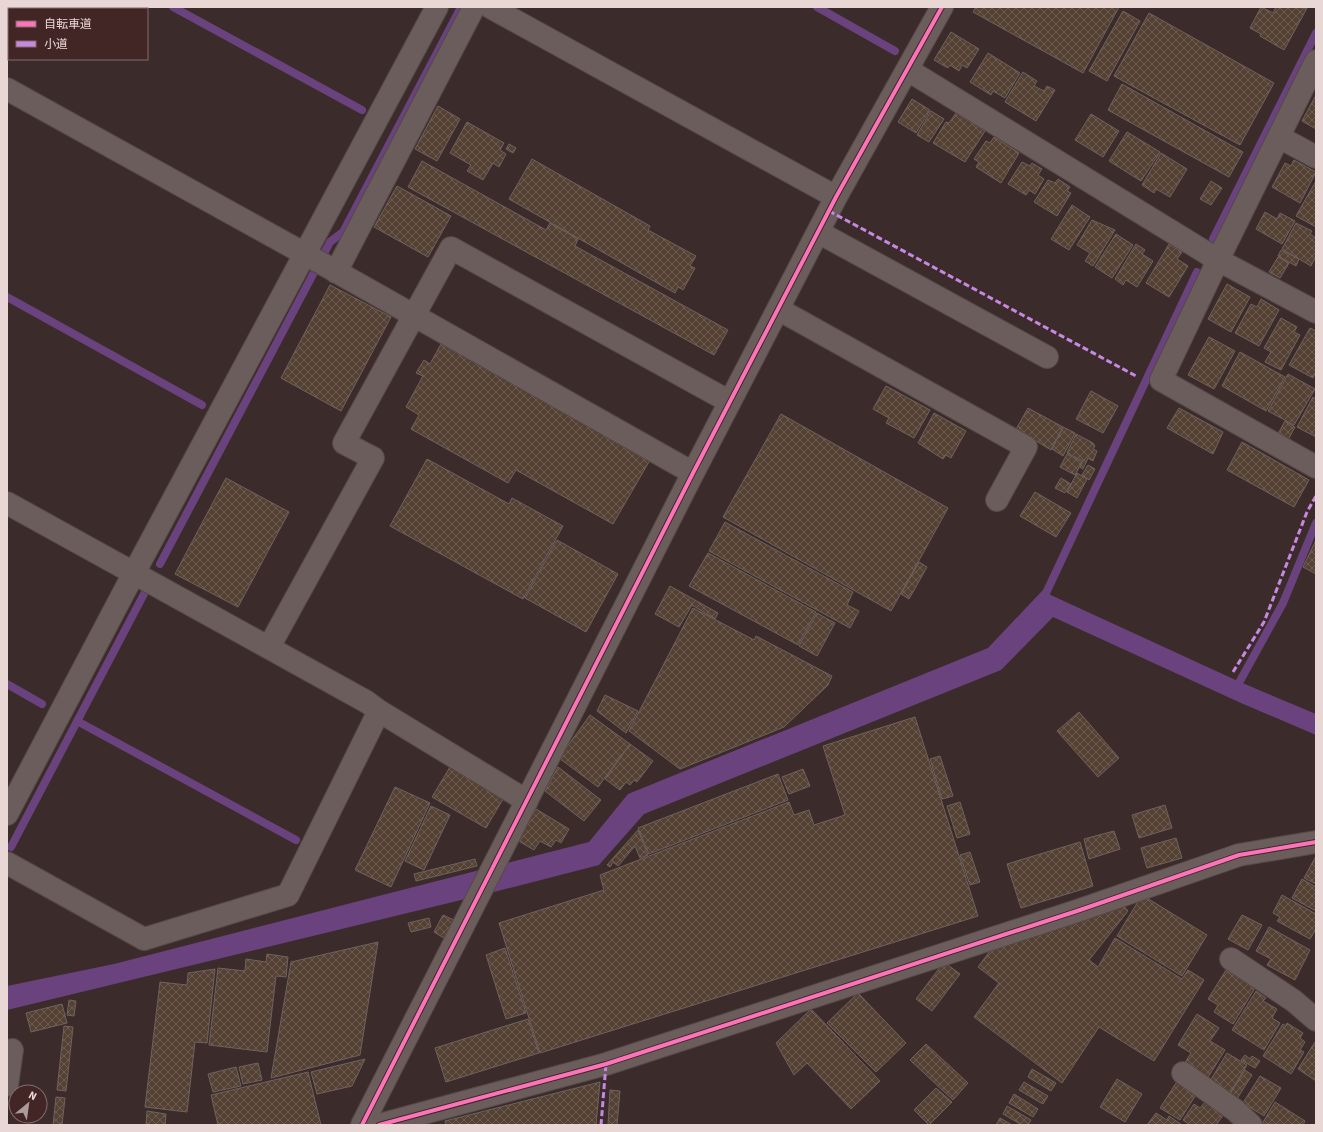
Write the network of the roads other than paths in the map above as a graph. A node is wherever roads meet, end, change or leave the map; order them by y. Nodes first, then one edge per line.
1 (437, 7) edge
2 (474, 7) edge
3 (490, 7) edge
4 (942, 7) edge
5 (1316, 61) edge
6 (908, 70) junction
7 (7, 89) edge
8 (1279, 137) junction
9 (1316, 157) edge
10 (836, 197) junction
11 (818, 232) junction
12 (1218, 260) junction
13 (319, 262) junction
14 (778, 309) junction
15 (1316, 312) edge
16 (413, 316) junction
17 (1047, 357) dead end
18 (730, 402) junction
19 (1316, 467) edge
20 (693, 473) junction
21 (997, 500) dead end
22 (7, 503) edge
23 (134, 573) junction
24 (269, 647) junction
25 (378, 711) junction
26 (527, 801) junction
27 (7, 814) edge
28 (1316, 842) edge
29 (7, 863) edge
30 (1231, 959) dead end
31 (1316, 1020) edge
32 (12, 1050) dead end
33 (1183, 1074) dead end
34 (7, 1085) edge
35 (362, 1125) edge
36 (379, 1125) edge
37 (1251, 1125) edge

1 - 13 street
2 - 13 street
3 - 10 street
4 - 6 street
5 - 8 street
6 - 10 street
6 - 12 street
7 - 13 street
8 - 9 street
8 - 12 street
10 - 11 street
11 - 14 street
11 - 17 street
12 - 15 street
12 - 19 street
13 - 16 street
13 - 23 street
14 - 18 street
14 - 21 street
16 - 18 street
16 - 20 street
16 - 24 street
18 - 20 street
20 - 26 street
22 - 23 street
23 - 24 street
23 - 27 street
24 - 25 street
25 - 26 street
25 - 29 street
26 - 35 street
28 - 36 street
30 - 31 street
32 - 34 street
33 - 37 street

